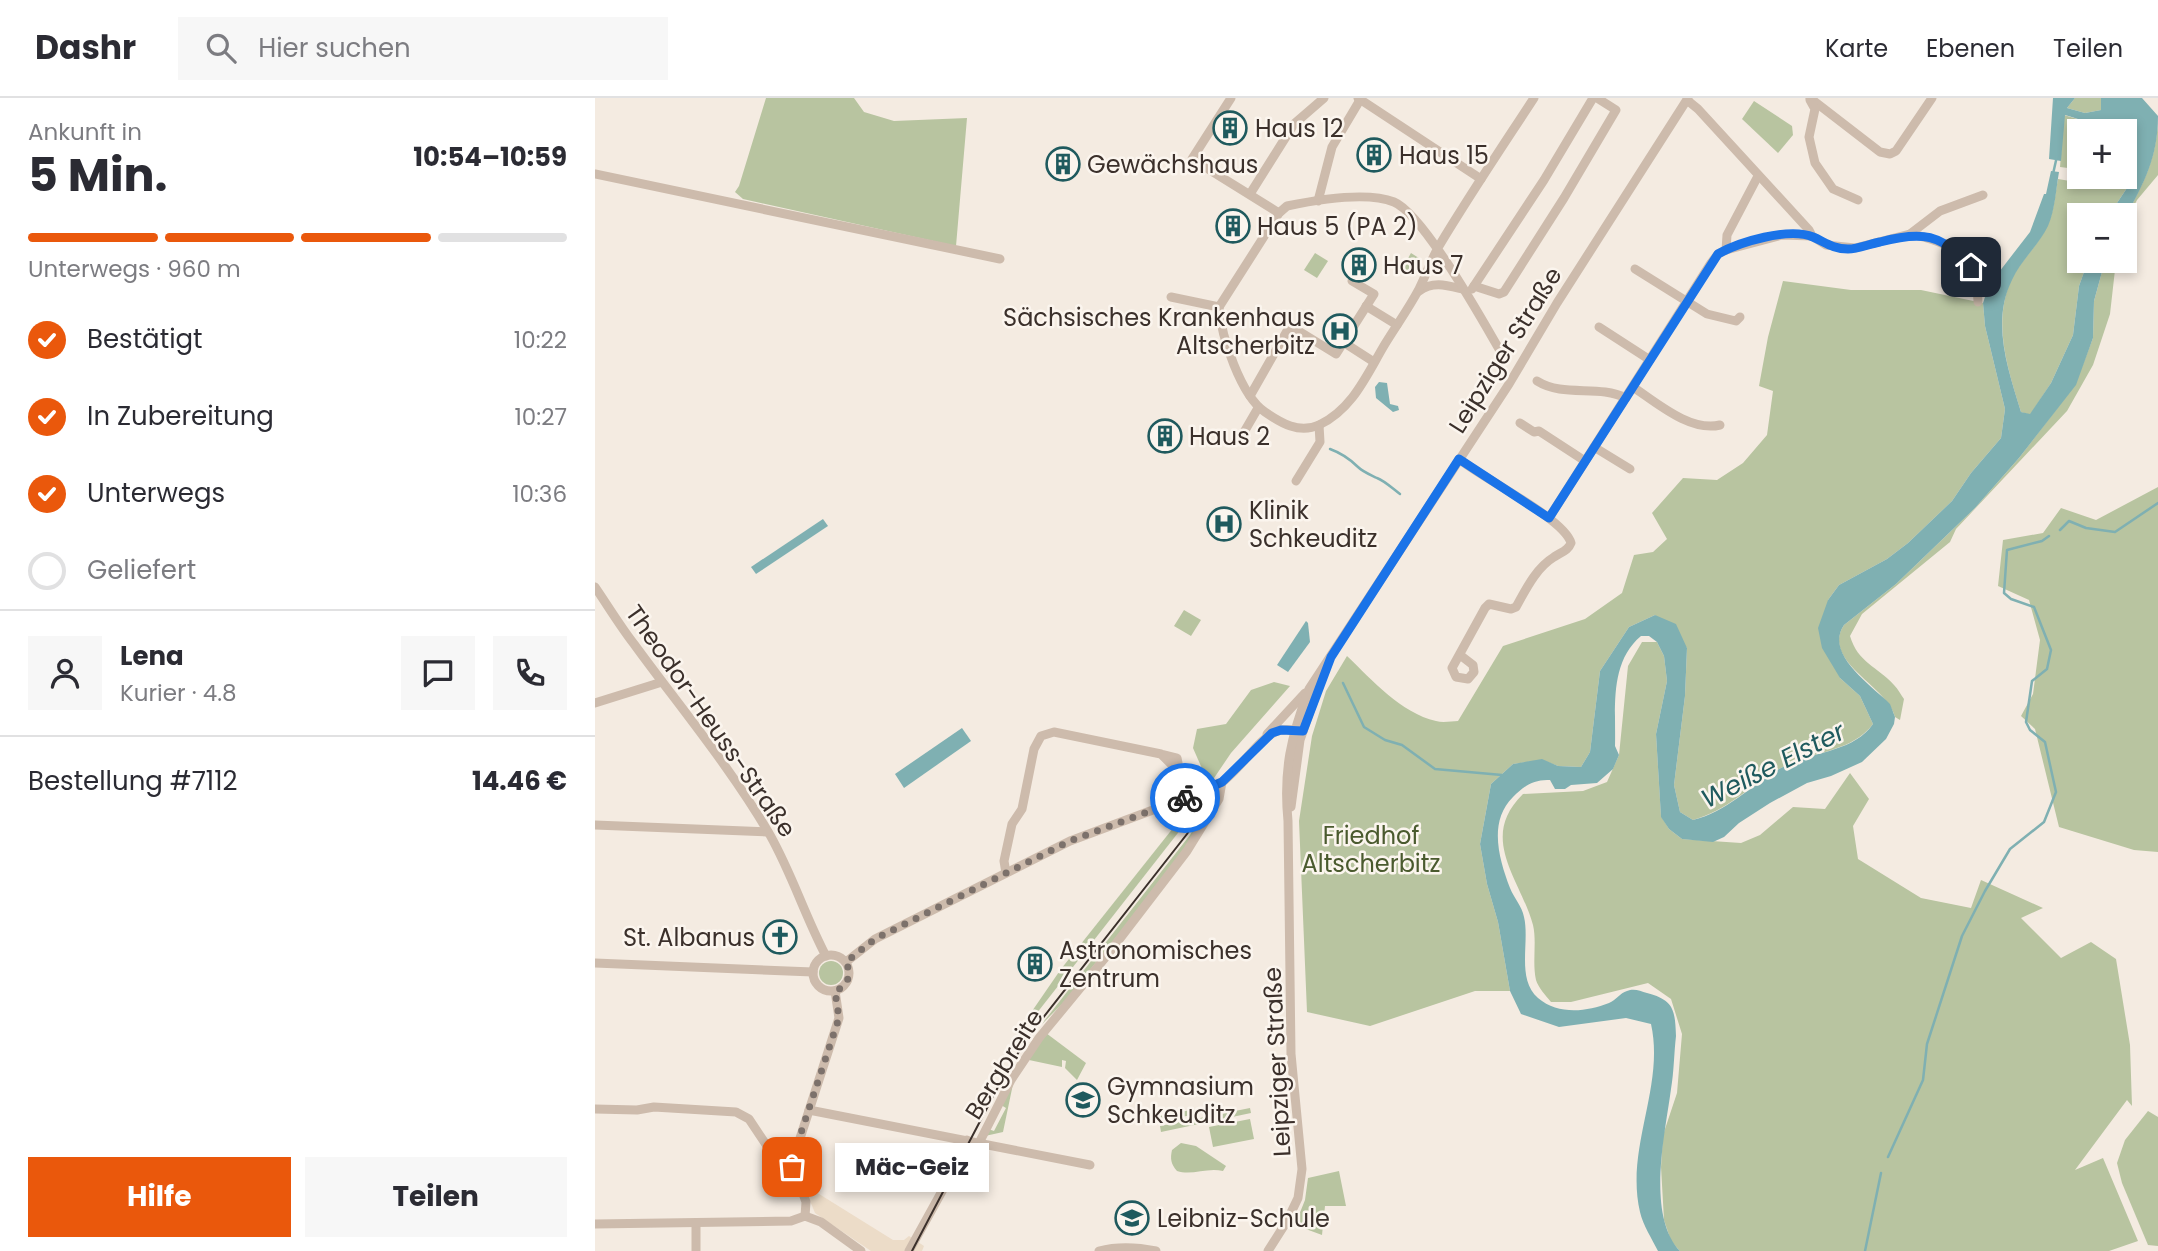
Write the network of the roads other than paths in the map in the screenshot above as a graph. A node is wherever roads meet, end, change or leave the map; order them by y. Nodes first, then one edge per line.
1 (1231, 98) edge
2 (1324, 98) edge
3 (1534, 98) edge
4 (1595, 98) edge
5 (1809, 98) edge
6 (1932, 98) edge
7 (1359, 99) edge
8 (1687, 99) edge
9 (1833, 117) junction
10 (1814, 118) junction
11 (595, 174) edge
12 (1758, 176) junction
13 (1481, 179) junction
14 (1250, 194) junction
15 (1983, 195) dead end
16 (1858, 200) dead end
17 (1318, 201) junction
18 (1279, 213) junction
19 (1910, 234) junction
20 (1812, 236) junction
21 (1437, 249) junction
22 (1726, 250) junction
23 (1000, 259) dead end
24 (1635, 269) dead end
25 (1352, 281) dead end
26 (1474, 286) junction
27 (1417, 292) junction
28 (1465, 293) junction
29 (1171, 296) dead end
30 (1687, 301) junction
31 (1978, 302) dead end
32 (1366, 306) junction
33 (1219, 307) junction
34 (1740, 317) dead end
35 (1397, 325) junction
36 (1599, 327) dead end
37 (1343, 342) junction
38 (1499, 349) dead end
39 (1650, 360) junction
40 (1374, 362) junction
41 (1537, 381) dead end
42 (1633, 387) junction
43 (1250, 396) junction
44 (1626, 398) junction
45 (1258, 408) junction
46 (1520, 423) dead end
47 (1319, 425) junction
48 (1720, 425) dead end
49 (1240, 439) dead end
50 (1594, 447) junction
51 (1459, 459) junction
52 (1585, 461) junction
53 (1630, 469) dead end
54 (1296, 481) dead end
55 (1549, 518) junction
56 (595, 587) edge
57 (1460, 654) dead end
58 (1331, 657) junction
59 (663, 682) junction
60 (1309, 689) junction
61 (595, 703) edge
62 (1283, 715) junction
63 (1303, 717) junction
64 (1298, 731) junction
65 (1264, 738) junction
66 (1161, 754) dead end
67 (1222, 782) junction
68 (1288, 821) junction
69 (595, 825) edge
70 (768, 832) junction
71 (1006, 873) junction
72 (826, 956) junction
73 (846, 962) junction
74 (595, 963) edge
75 (813, 972) junction
76 (835, 991) junction
77 (595, 1109) edge
78 (809, 1110) junction
79 (967, 1140) junction
80 (979, 1143) junction
81 (792, 1163) junction
82 (1090, 1165) dead end
83 (805, 1216) junction
84 (696, 1223) junction
85 (595, 1224) edge
86 (696, 1251) edge
87 (861, 1251) edge
88 (909, 1251) edge
89 (1099, 1251) edge
90 (1155, 1251) edge
91 (1268, 1251) edge

1 - 14 street
2 - 14 street
3 - 13 street
4 - 26 street
4 - 26 street
5 - 9 street
5 - 10 street
6 - 9 street
7 - 13 street
7 - 17 street
8 - 12 street
8 - 51 street, Leipziger Straße
9 - 10 street
10 - 16 street
11 - 23 street
12 - 20 street
12 - 22 street
13 - 21 street
14 - 18 street
15 - 19 street
17 - 18 street
17 - 21 street
18 - 33 street
19 - 20 street
19 - 31 street
20 - 22 street
21 - 27 street
21 - 28 street
22 - 30 street
24 - 30 street
25 - 32 street
26 - 28 street
27 - 28 street
27 - 35 street
28 - 38 street
29 - 33 street
30 - 34 street
30 - 39 street
32 - 35 street
32 - 37 street
33 - 43 street
35 - 40 street
36 - 39 street
37 - 40 street
37 - 43 street
39 - 42 street
40 - 47 street
41 - 44 street
42 - 44 street
42 - 48 street
43 - 45 street
44 - 50 street
45 - 47 street
45 - 49 street
46 - 52 street
47 - 54 street
50 - 52 street
50 - 53 street
51 - 55 street
51 - 58 street, Leipziger Straße
52 - 55 street
55 - 57 street
56 - 59 street, Theodor-Heuss-Straße
58 - 60 street, Leipziger Straße
58 - 63 street, Leipziger Straße
59 - 61 street
59 - 70 street, Theodor-Heuss-Straße
60 - 62 street, Leipziger Straße
60 - 63 street, Leipziger Straße
62 - 63 street
62 - 65 street, Leipziger Straße
63 - 64 street, Leipziger Straße
64 - 65 street
64 - 68 street, Leipziger Straße
64 - 68 street, Leipziger Straße
65 - 67 street, Bergbreite
66 - 71 street
67 - 71 street
67 - 80 street, Bergbreite
68 - 91 street, Leipziger Straße
69 - 70 street
70 - 72 street, Theodor-Heuss-Straße
71 - 73 street
72 - 73 street
72 - 75 street
73 - 76 street
74 - 75 street
75 - 76 street
76 - 78 street
77 - 81 street
78 - 79 street
78 - 81 street
79 - 80 street
79 - 88 street
80 - 82 street
81 - 83 street
83 - 84 street
83 - 87 street
84 - 85 street
84 - 86 street
89 - 90 street

